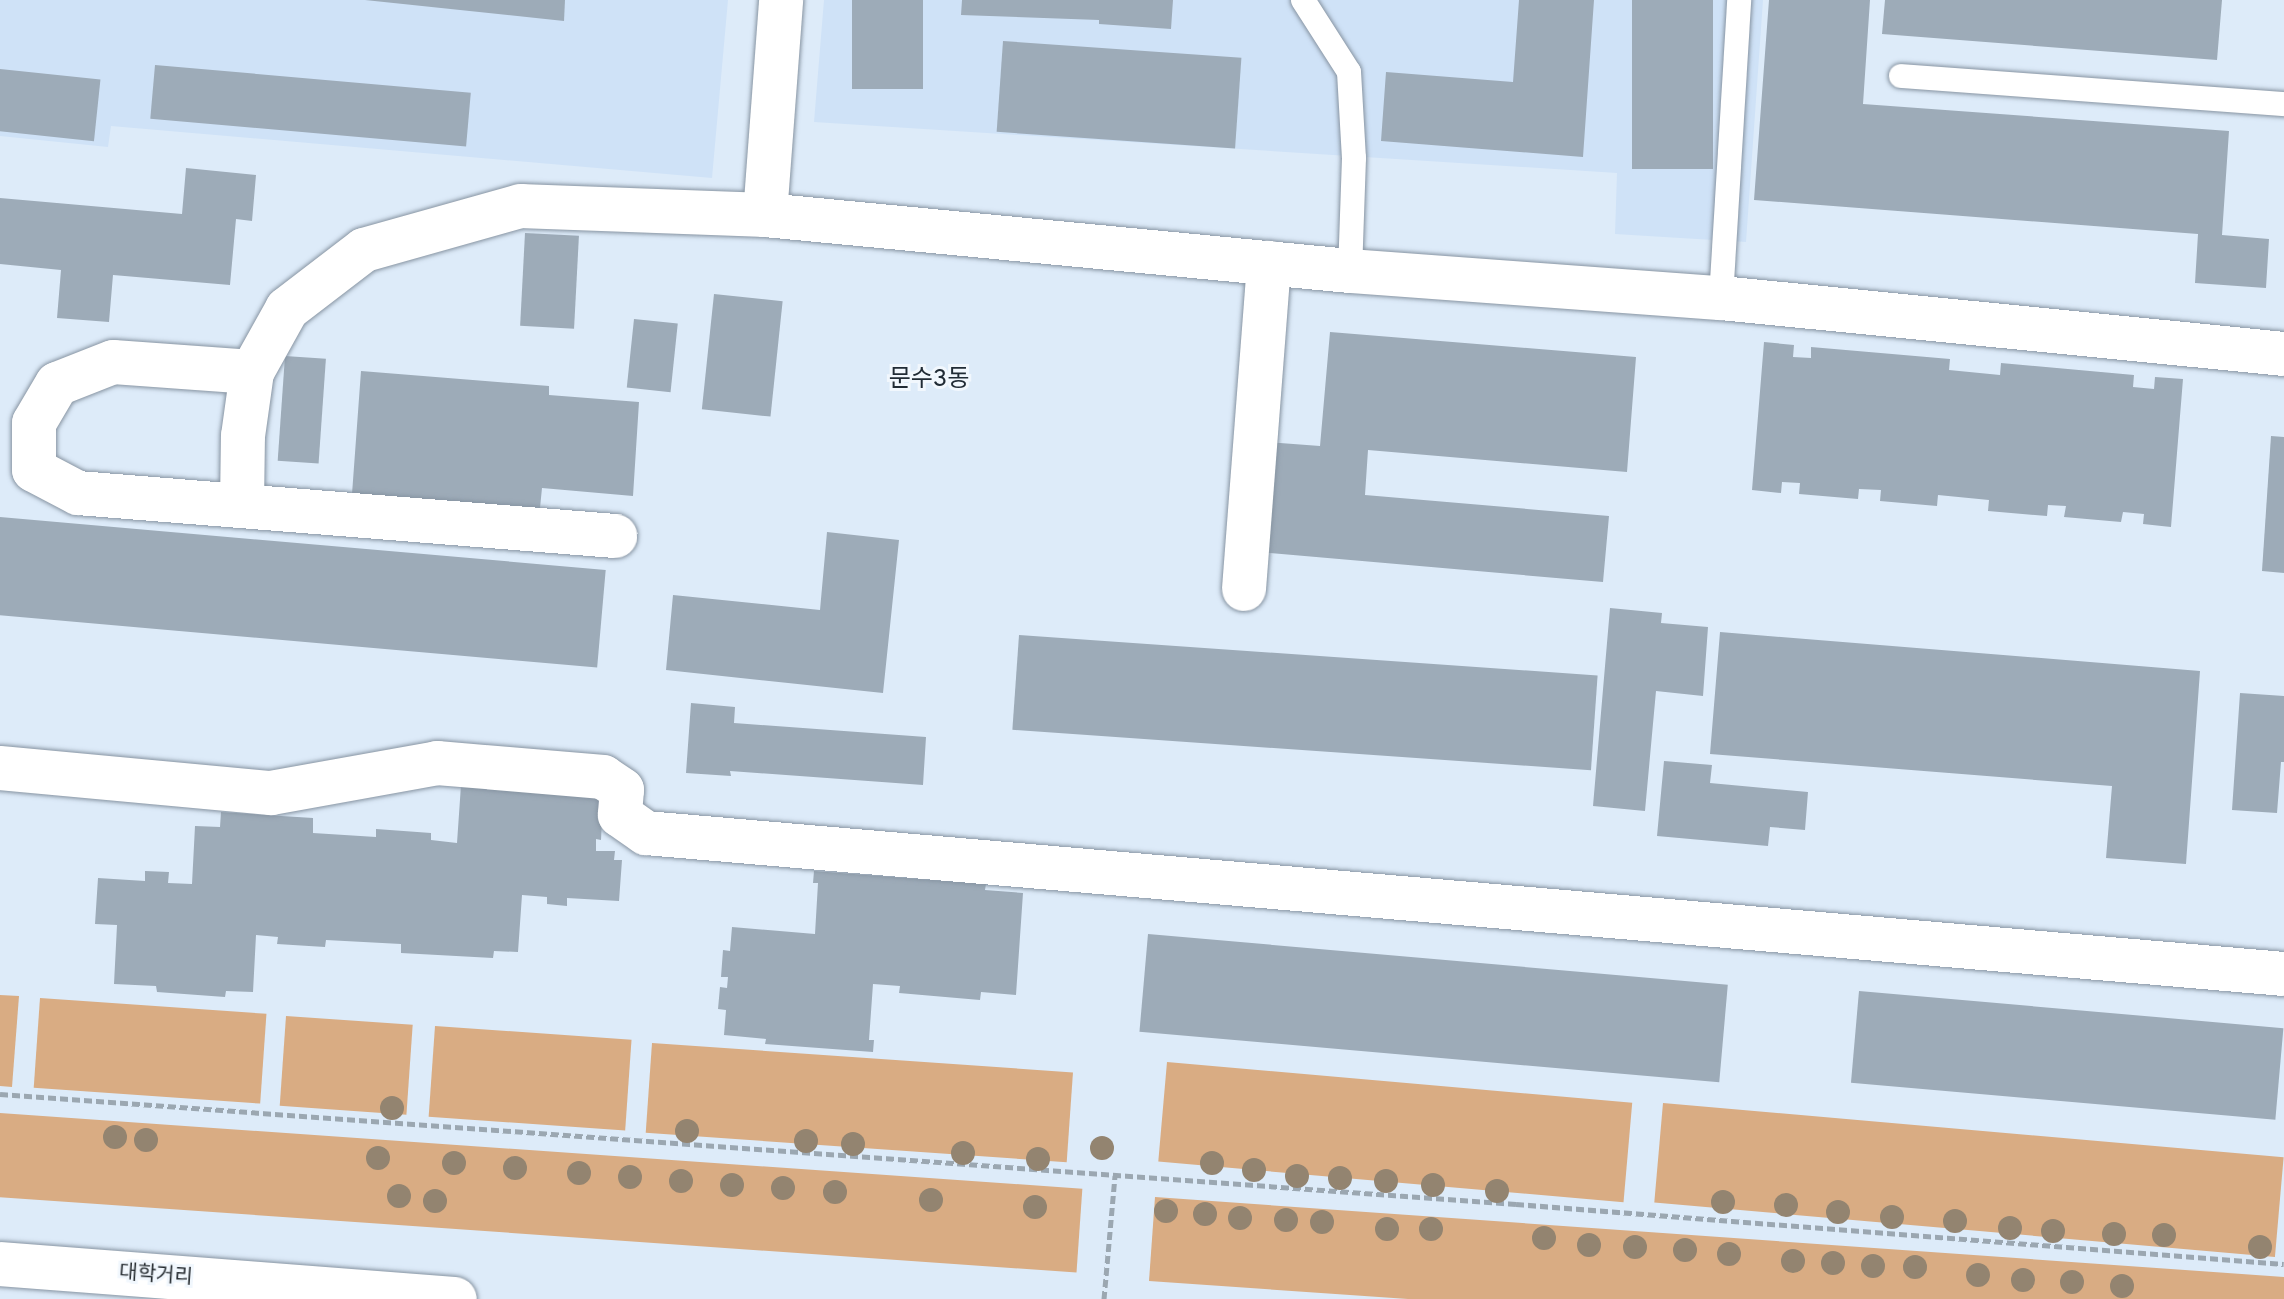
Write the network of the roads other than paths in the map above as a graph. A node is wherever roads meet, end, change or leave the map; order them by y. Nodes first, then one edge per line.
1 (781, 0) edge
2 (1303, 0) edge
3 (1739, 0) edge
4 (1901, 76) dead end
5 (2284, 104) edge
6 (765, 215) junction
7 (1269, 263) junction
8 (1350, 271) junction
9 (1721, 298) junction
10 (2284, 354) edge
11 (252, 372) junction
12 (242, 505) junction
13 (615, 536) dead end
14 (1244, 589) dead end
15 (0, 768) edge
16 (2284, 974) edge
17 (0, 1264) edge
18 (455, 1299) edge

1 - 6 street
2 - 8 lane
3 - 9 lane
4 - 5 lane
6 - 7 street
6 - 11 street
7 - 8 street
7 - 14 street
8 - 9 street
9 - 10 street
11 - 12 street
11 - 12 street
12 - 13 street
15 - 16 street
17 - 18 street, 대학거리

